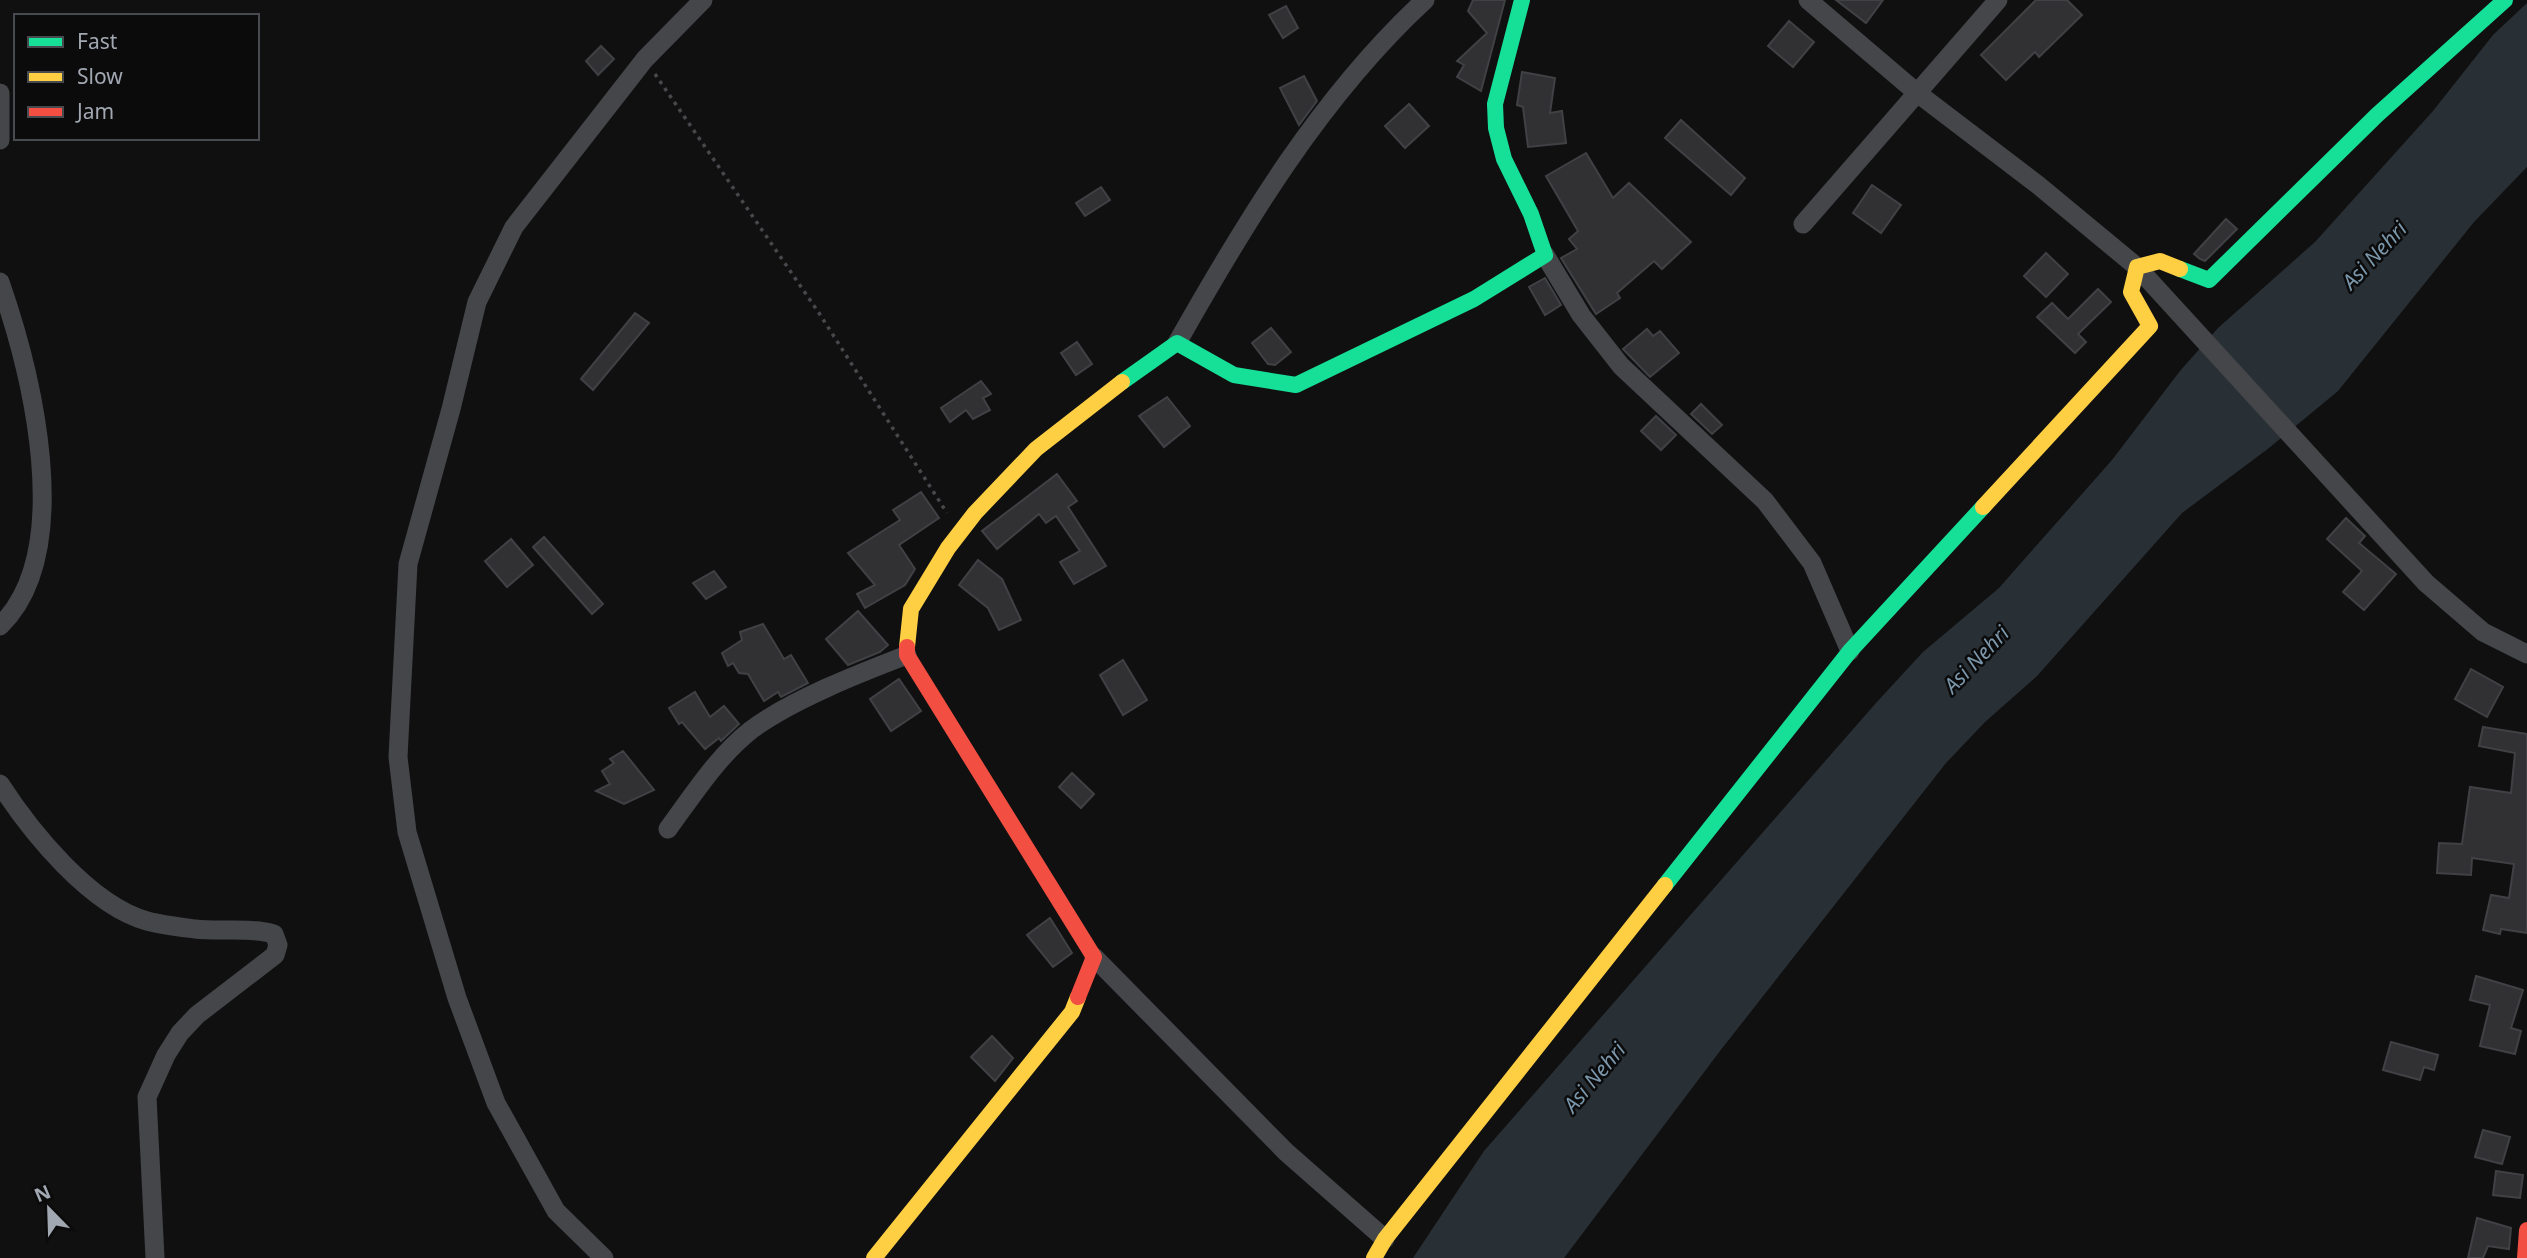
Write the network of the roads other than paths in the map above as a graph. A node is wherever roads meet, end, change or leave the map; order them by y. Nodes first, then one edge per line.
1 (703, 0) edge
2 (1425, 0) edge
3 (1522, 0) edge
4 (1808, 0) edge
5 (1998, 0) edge
6 (2505, 0) edge
7 (1916, 92) junction
8 (0, 93) edge
9 (0, 140) edge
10 (1803, 224) dead end
11 (1545, 255) junction
12 (2137, 267) junction
13 (0, 282) edge
14 (1177, 343) junction
15 (0, 626) edge
16 (1850, 651) junction
17 (2527, 654) edge
18 (907, 655) junction
19 (0, 784) edge
20 (667, 829) dead end
21 (1094, 957) junction
22 (2527, 1230) edge
23 (1385, 1239) junction
24 (155, 1258) edge
25 (604, 1258) edge
26 (874, 1258) edge
27 (1374, 1258) edge
28 (2525, 1258) edge

1 - 25 street
2 - 14 street
3 - 11 street
4 - 7 street
5 - 7 street
6 - 12 street
7 - 10 street
7 - 12 street
8 - 9 street
11 - 14 street
11 - 16 street
12 - 16 street
12 - 17 street
13 - 15 street
14 - 18 street
16 - 23 street
18 - 20 street
18 - 21 street
19 - 24 street
21 - 23 street
21 - 26 street
22 - 28 street
23 - 27 street

